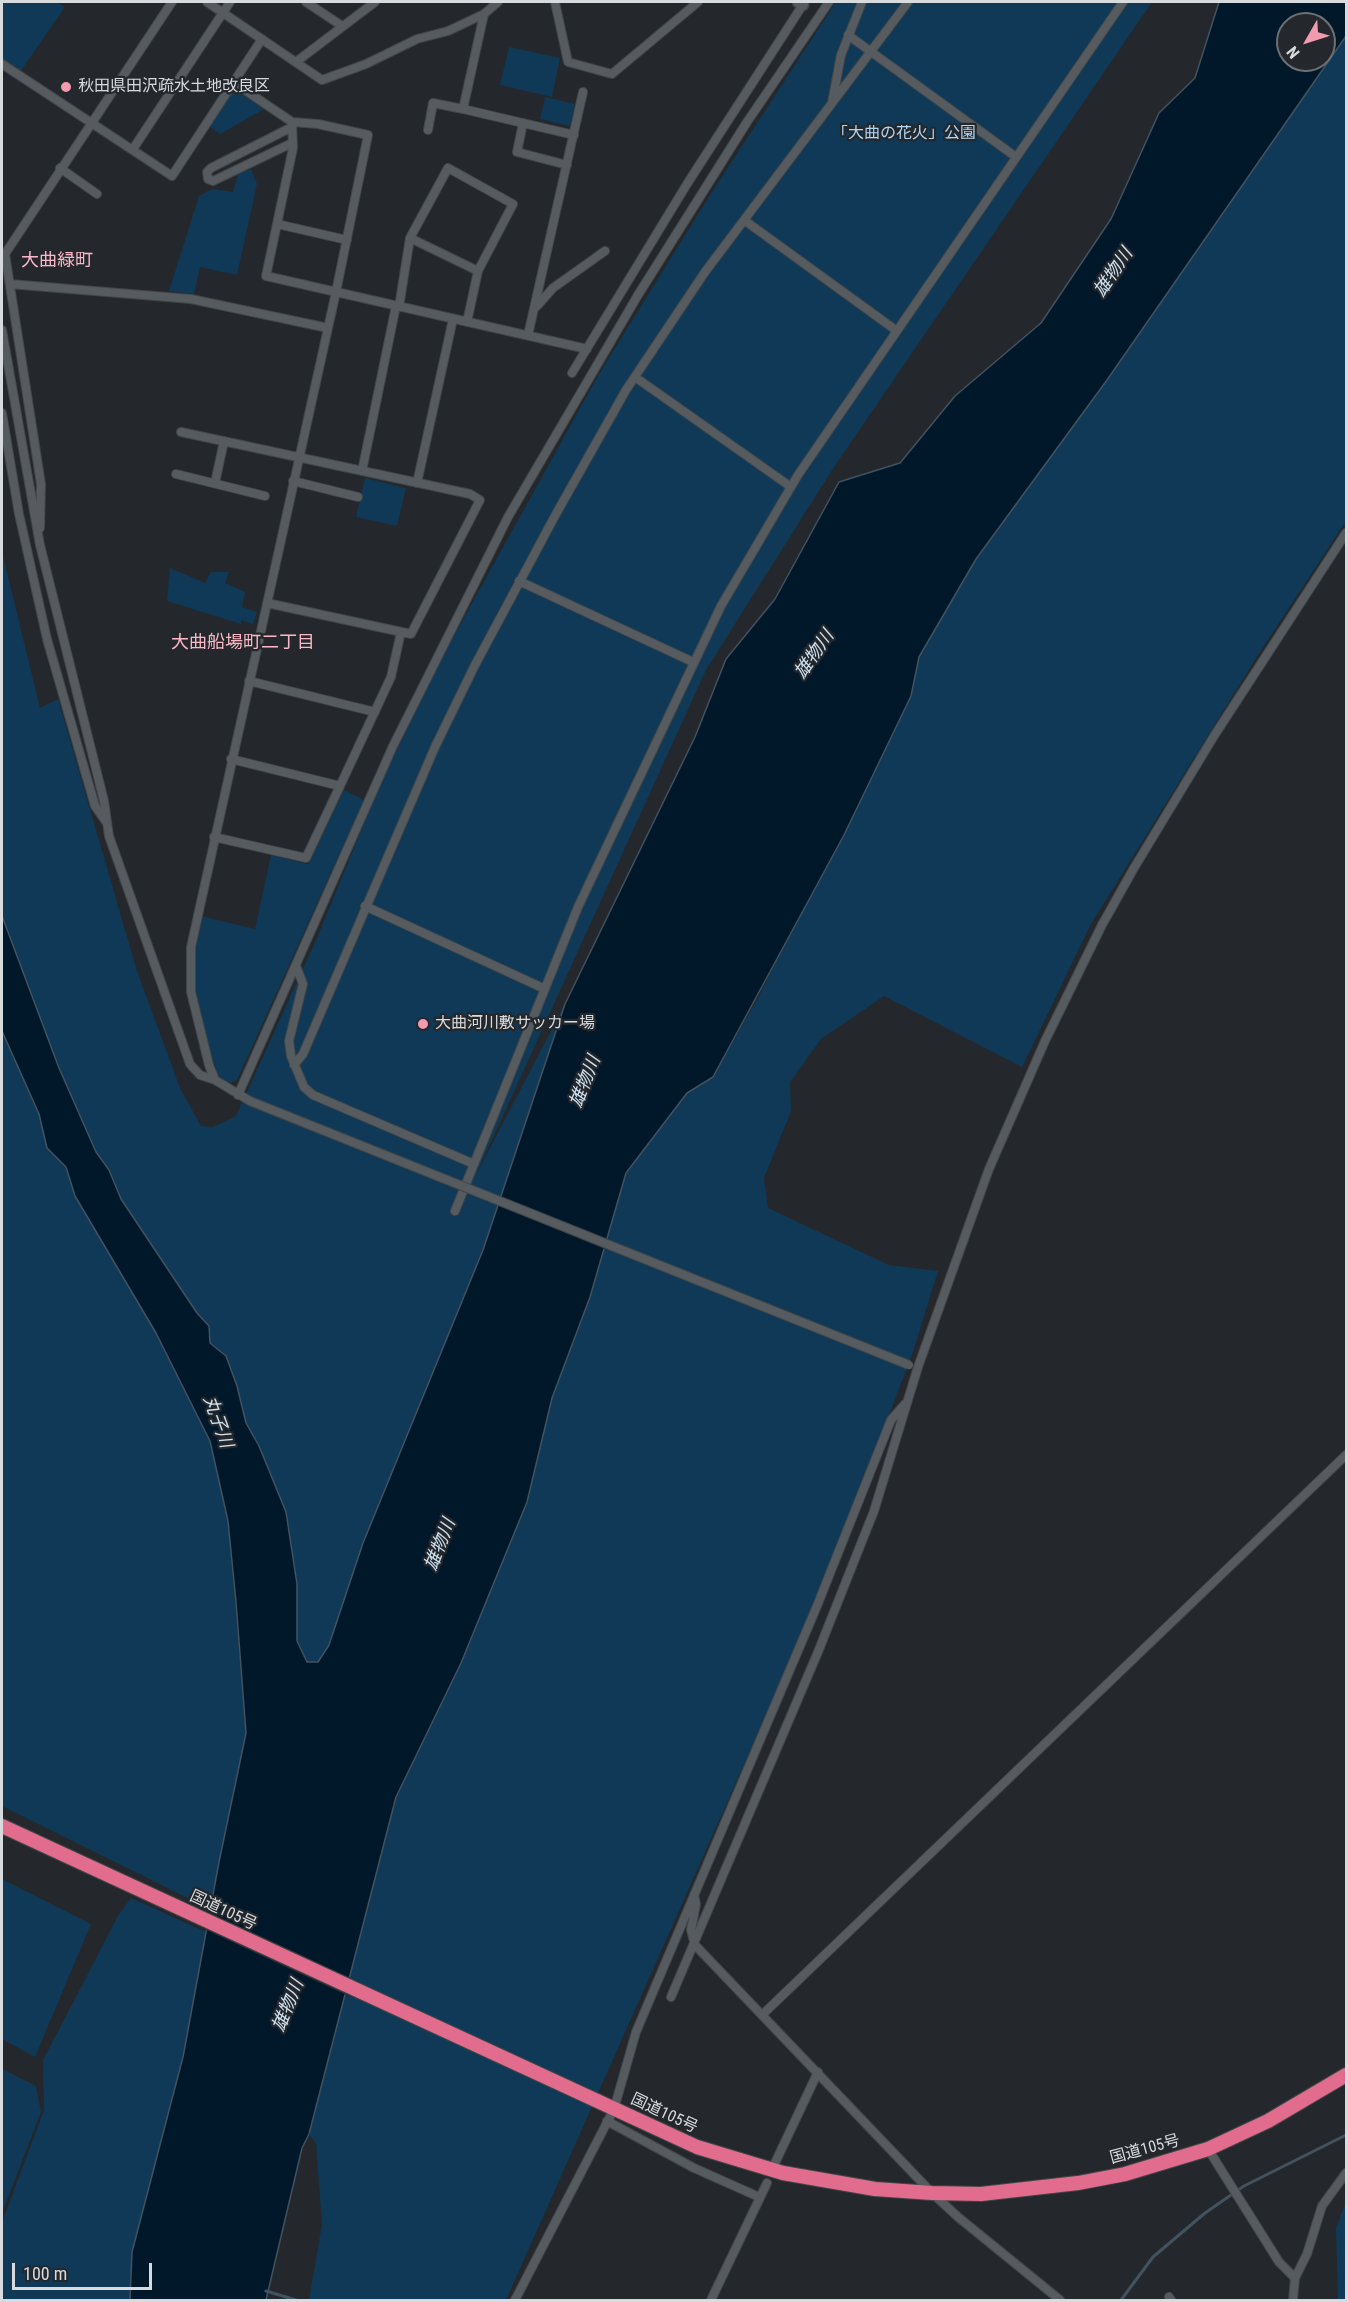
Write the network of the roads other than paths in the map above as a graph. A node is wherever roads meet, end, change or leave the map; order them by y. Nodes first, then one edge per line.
1 (172, 2) edge
2 (207, 2) edge
3 (230, 2) edge
4 (306, 2) edge
5 (375, 2) edge
6 (498, 2) edge
7 (555, 2) edge
8 (698, 2) edge
9 (829, 2) edge
10 (862, 2) edge
11 (908, 2) edge
12 (1124, 2) edge
13 (802, 3) edge
14 (222, 12) junction
15 (484, 14) junction
16 (342, 26) junction
17 (848, 35) junction
18 (262, 39) junction
19 (871, 52) junction
20 (296, 62) junction
21 (2, 64) edge
22 (233, 82) junction
23 (582, 92) dead end
24 (832, 105) junction
25 (463, 109) junction
26 (91, 123) junction
27 (524, 123) junction
28 (292, 124) junction
29 (428, 130) dead end
30 (574, 135) junction
31 (292, 143) junction
32 (133, 149) junction
33 (1016, 157) junction
34 (567, 165) junction
35 (60, 168) junction
36 (97, 194) dead end
37 (744, 220) junction
38 (277, 224) junction
39 (410, 238) junction
40 (347, 240) junction
41 (605, 251) dead end
42 (3, 256) edge
43 (478, 272) junction
44 (10, 284) junction
45 (336, 292) junction
46 (398, 307) junction
47 (536, 307) junction
48 (453, 319) junction
49 (467, 322) junction
50 (328, 328) junction
51 (2, 330) edge
52 (897, 331) junction
53 (528, 335) junction
54 (587, 349) junction
55 (572, 373) dead end
56 (635, 377) junction
57 (2, 413) edge
58 (181, 432) dead end
59 (224, 441) junction
60 (298, 458) junction
61 (362, 471) junction
62 (176, 474) dead end
63 (293, 481) junction
64 (215, 483) junction
65 (417, 483) junction
66 (791, 487) junction
67 (265, 495) dead end
68 (358, 497) dead end
69 (1347, 533) edge
70 (40, 544) junction
71 (519, 581) junction
72 (267, 603) junction
73 (401, 632) junction
74 (693, 662) junction
75 (249, 681) junction
76 (375, 712) junction
77 (231, 759) junction
78 (339, 786) junction
79 (107, 823) junction
80 (214, 837) junction
81 (365, 906) junction
82 (296, 966) junction
83 (545, 989) junction
84 (294, 1065) junction
85 (215, 1080) junction
86 (238, 1095) junction
87 (474, 1164) junction
88 (455, 1211) dead end
89 (918, 1367) junction
90 (908, 1401) junction
91 (1347, 1455) edge
92 (2, 1826) edge
93 (694, 1895) junction
94 (695, 1945) junction
95 (671, 1997) dead end
96 (762, 2015) junction
97 (818, 2072) junction
98 (1347, 2075) edge
99 (610, 2115) junction
100 (1208, 2149) junction
101 (775, 2163) dead end
102 (1347, 2173) edge
103 (767, 2183) dead end
104 (932, 2193) junction
105 (759, 2197) junction
106 (1295, 2278) junction
107 (1293, 2300) edge
108 (515, 2301) edge
109 (711, 2301) edge
110 (1060, 2301) edge

1 - 26 street
2 - 14 street
3 - 14 street
4 - 16 street
5 - 16 street
6 - 15 street
7 - 8 street
9 - 82 street
10 - 17 street
11 - 19 street
12 - 33 street
13 - 54 street
14 - 18 street
14 - 32 street
15 - 20 street
15 - 25 street
16 - 20 street
17 - 19 street
17 - 24 street
18 - 20 street
18 - 22 street
19 - 24 street
19 - 33 street
21 - 26 street
22 - 28 street
22 - 32 street
23 - 30 street
24 - 37 street
25 - 27 street
25 - 29 street
26 - 32 street
26 - 35 street
27 - 30 street
27 - 34 street
28 - 31 street
28 - 31 street
28 - 40 street
30 - 34 street
31 - 38 street
33 - 52 street
34 - 47 street
35 - 36 street
35 - 42 street
37 - 52 street
37 - 56 street
38 - 40 street
38 - 45 street
39 - 43 street
39 - 43 street
39 - 46 street
40 - 45 street
41 - 47 street
42 - 44 street
43 - 49 street
44 - 50 street
44 - 70 street
45 - 46 street
45 - 50 street
46 - 48 street
46 - 61 street
47 - 53 street
48 - 49 street
48 - 65 street
49 - 53 street
50 - 60 street
51 - 70 street
52 - 66 street
53 - 54 street
54 - 55 street
56 - 66 street
56 - 71 street
57 - 79 street
58 - 59 street
59 - 60 street
59 - 64 street
60 - 61 street
60 - 63 street
61 - 65 street
62 - 64 street
63 - 68 street
63 - 72 street
64 - 67 street
65 - 73 street
66 - 74 street
69 - 89 street
70 - 79 street
71 - 74 street
71 - 81 street
72 - 73 street
72 - 75 street
73 - 76 street
74 - 83 street
75 - 76 street
75 - 77 street
76 - 78 street
77 - 78 street
77 - 80 street
78 - 80 street
79 - 85 street
80 - 85 street
81 - 83 street
81 - 84 street
82 - 84 street
82 - 86 street
83 - 87 street
84 - 87 street
85 - 86 street
86 - 89 street, bridge
87 - 88 street
89 - 90 street
90 - 93 street
90 - 94 street
91 - 96 street
92 - 99 highway, 国道105号
93 - 94 street
93 - 99 street
94 - 95 street
94 - 96 street
96 - 97 street
97 - 101 street
97 - 104 street
98 - 100 highway, 国道105号
99 - 104 highway, 国道105号
99 - 105 street
99 - 108 street
100 - 104 highway, 国道105号
100 - 106 street
102 - 106 street
103 - 105 street
104 - 110 street
105 - 109 street
106 - 107 street

